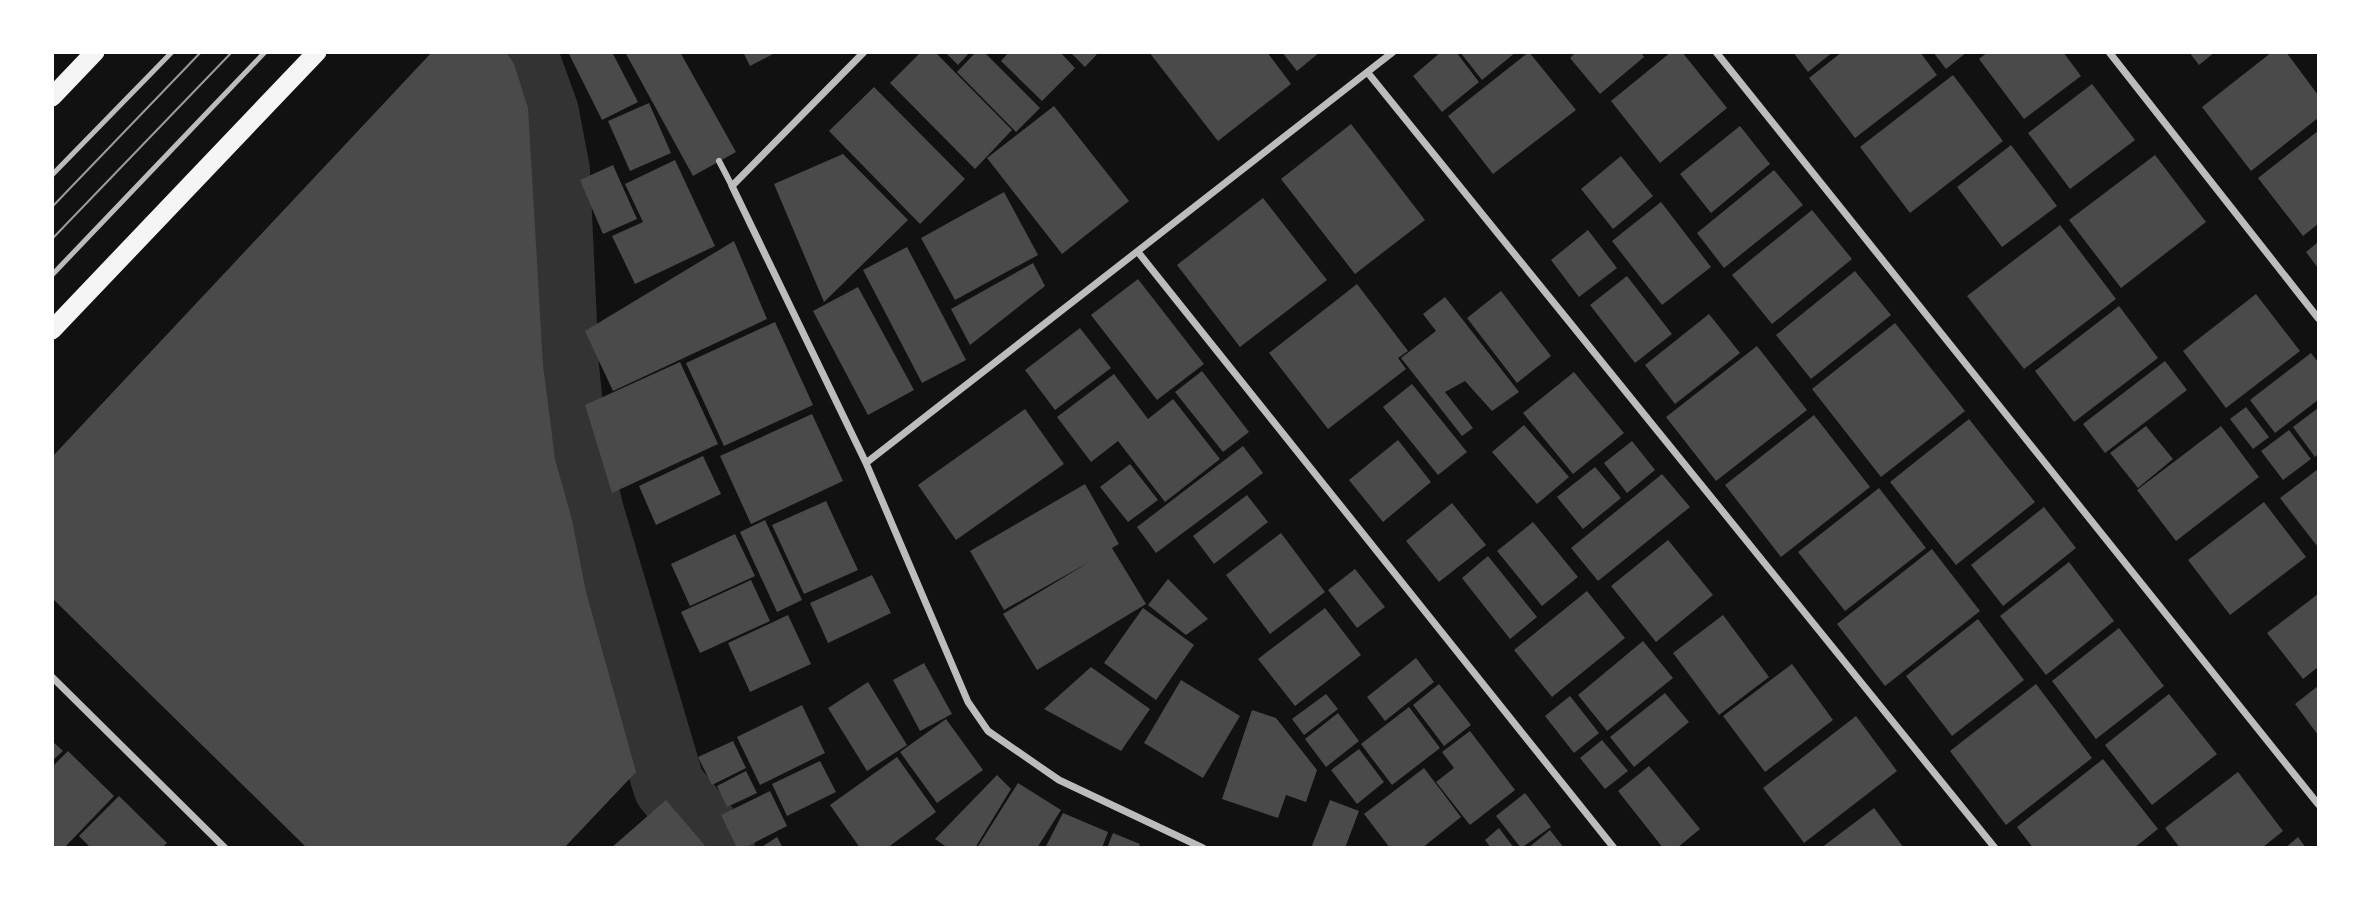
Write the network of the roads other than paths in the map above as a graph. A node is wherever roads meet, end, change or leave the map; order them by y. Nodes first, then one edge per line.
1 (172, 52) edge
2 (265, 52) edge
3 (317, 52) edge
4 (864, 52) edge
5 (1393, 52) edge
6 (1716, 52) edge
7 (2109, 52) edge
8 (87, 55) edge
9 (1368, 73) junction
10 (52, 97) edge
11 (719, 162) dead end
12 (52, 176) edge
13 (732, 186) junction
14 (1138, 251) junction
15 (52, 275) edge
16 (2319, 317) edge
17 (52, 330) edge
18 (866, 463) junction
19 (52, 677) edge
20 (2319, 804) edge
21 (225, 848) edge
22 (1203, 848) edge
23 (1614, 848) edge
24 (1995, 848) edge

1 - 12 lane
2 - 15 lane
3 - 17 highway
4 - 13 street
5 - 9 street
6 - 20 street
7 - 16 street
8 - 10 highway
9 - 14 street
9 - 24 street
11 - 13 street
13 - 18 street
14 - 18 street
14 - 23 street
18 - 22 street
19 - 21 street

